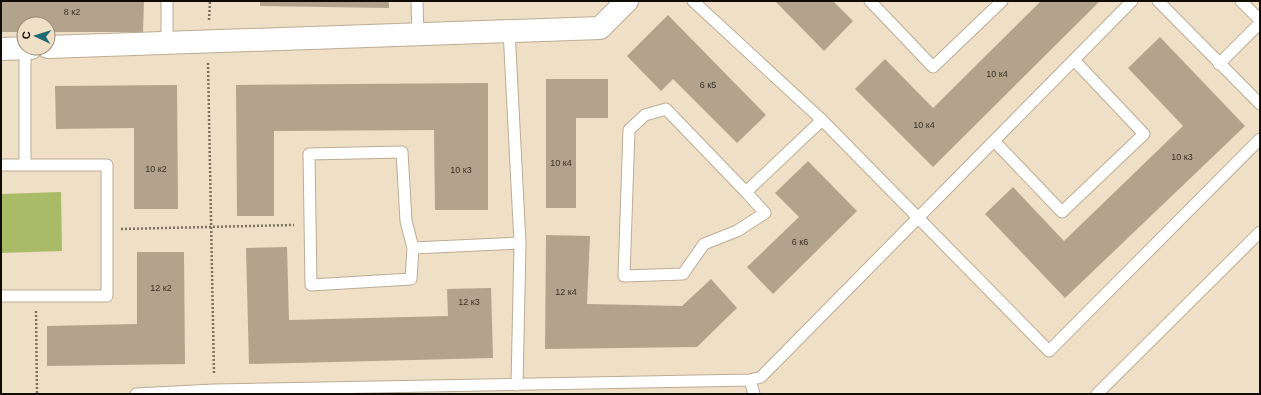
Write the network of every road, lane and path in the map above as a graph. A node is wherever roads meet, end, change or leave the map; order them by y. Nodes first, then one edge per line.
1 (167, 1) edge
2 (210, 1) edge
3 (417, 1) edge
4 (627, 1) edge
5 (692, 1) edge
6 (870, 1) edge
7 (1002, 1) edge
8 (1132, 1) edge
9 (1158, 1) edge
10 (1241, 1) edge
11 (1260, 21) edge
12 (509, 30) junction
13 (418, 34) junction
14 (208, 42) junction
15 (166, 43) junction
16 (56, 47) edge
17 (16, 48) edge
18 (1, 49) edge
19 (25, 56) edge
20 (1074, 60) junction
21 (1220, 64) junction
22 (1260, 104) edge
23 (822, 120) junction
24 (1260, 139) edge
25 (994, 141) junction
26 (1, 165) edge
27 (25, 165) junction
28 (746, 192) junction
29 (918, 218) junction
30 (310, 225) junction
31 (211, 227) junction
32 (107, 230) junction
33 (1260, 232) edge
34 (520, 243) junction
35 (413, 248) junction
36 (1, 296) edge
37 (35, 296) junction
38 (750, 380) junction
39 (517, 385) junction
40 (214, 390) junction
41 (37, 394) edge
42 (136, 394) edge
43 (754, 394) edge
44 (1097, 394) edge

1 - 15 lane
2 - 14 path
3 - 13 lane
4 - 12 street
5 - 23 lane
6 - 7 lane
8 - 20 lane
9 - 21 lane
10 - 11 lane
11 - 21 lane
12 - 13 street
12 - 34 lane
13 - 14 street
14 - 15 street
14 - 31 path
15 - 16 street
17 - 18 street
19 - 27 lane
20 - 25 lane
20 - 25 lane
21 - 22 lane
23 - 28 lane
23 - 29 lane
24 - 29 lane
25 - 29 lane
26 - 27 lane
27 - 32 lane
28 - 28 lane
29 - 38 lane
30 - 31 path
30 - 35 lane
30 - 35 lane
31 - 32 path
31 - 40 path
32 - 37 lane
33 - 44 lane
34 - 35 lane
34 - 39 lane
36 - 37 lane
37 - 41 path
38 - 39 lane
38 - 43 lane
39 - 40 lane
40 - 42 lane

